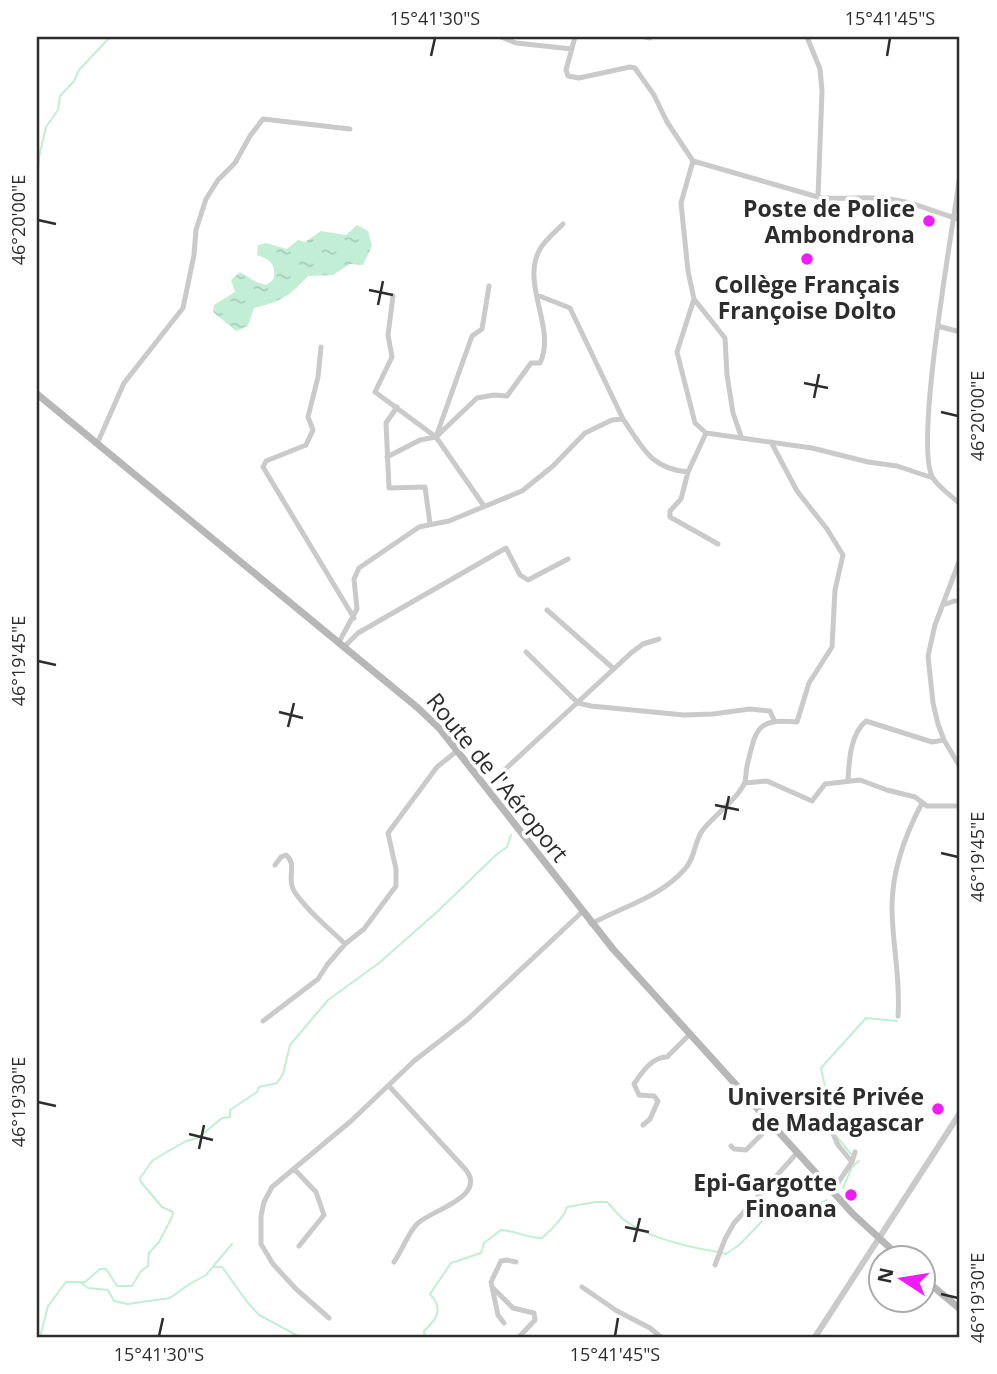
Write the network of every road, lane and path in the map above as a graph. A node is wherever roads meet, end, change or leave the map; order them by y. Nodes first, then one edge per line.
1 (501, 37) edge
2 (575, 37) edge
3 (807, 37) edge
4 (572, 49) junction
5 (350, 129) dead end
6 (693, 161) junction
7 (960, 174) edge
8 (818, 197) junction
9 (957, 218) edge
10 (563, 224) dead end
11 (489, 286) dead end
12 (537, 295) junction
13 (393, 296) dead end
14 (694, 299) junction
15 (938, 326) junction
16 (960, 332) edge
17 (321, 347) dead end
18 (37, 394) edge
19 (397, 407) junction
20 (623, 419) junction
21 (706, 433) junction
22 (741, 436) junction
23 (436, 437) junction
24 (771, 442) junction
25 (97, 444) junction
26 (387, 457) junction
27 (688, 472) junction
28 (933, 478) junction
29 (960, 504) edge
30 (484, 506) junction
31 (430, 524) junction
32 (718, 544) dead end
33 (568, 559) dead end
34 (960, 559) edge
35 (960, 601) edge
36 (943, 605) junction
37 (547, 610) dead end
38 (354, 618) junction
39 (659, 639) dead end
40 (342, 644) junction
41 (526, 652) dead end
42 (614, 670) junction
43 (578, 703) junction
44 (774, 720) junction
45 (944, 740) junction
46 (457, 751) junction
47 (960, 767) edge
48 (848, 781) junction
49 (744, 783) junction
50 (486, 787) junction
51 (922, 803) junction
52 (960, 806) edge
53 (275, 865) dead end
54 (582, 912) junction
55 (592, 924) junction
56 (345, 944) junction
57 (898, 1016) dead end
58 (263, 1021) dead end
59 (689, 1035) junction
60 (388, 1086) junction
61 (960, 1113) edge
62 (772, 1124) junction
63 (643, 1125) dead end
64 (829, 1125) dead end
65 (731, 1146) dead end
66 (855, 1152) dead end
67 (797, 1153) junction
68 (852, 1162) junction
69 (295, 1170) junction
70 (713, 1187) dead end
71 (765, 1188) junction
72 (833, 1190) junction
73 (878, 1238) junction
74 (885, 1244) edge
75 (299, 1246) dead end
76 (394, 1262) dead end
77 (516, 1262) dead end
78 (715, 1265) dead end
79 (492, 1287) junction
80 (582, 1287) dead end
81 (937, 1290) edge
82 (960, 1309) edge
83 (328, 1318) dead end
84 (504, 1323) dead end
85 (654, 1334) edge
86 (519, 1337) edge
87 (661, 1337) edge
88 (815, 1337) edge

1 - 4 street
2 - 4 street
3 - 8 street
4 - 6 street
5 - 25 street
6 - 8 street
6 - 14 street
7 - 9 street
8 - 9 street
9 - 15 street
10 - 12 street
11 - 23 street
12 - 20 street
12 - 23 street
13 - 19 street
14 - 21 street
14 - 22 street
15 - 16 street
15 - 28 street
17 - 38 street
18 - 25 main road, Route de l'Aéroport
19 - 23 street
19 - 26 street
20 - 27 street
20 - 30 street
21 - 22 street
21 - 27 street
22 - 24 street
23 - 26 street
23 - 30 street
24 - 28 street
24 - 44 street
25 - 40 main road, Route de l'Aéroport
26 - 31 street
27 - 32 street
28 - 29 street
30 - 31 street
31 - 38 street
33 - 40 street
34 - 36 street
35 - 36 street
36 - 45 street
37 - 42 street
38 - 40 street
39 - 42 street
40 - 46 main road, Route de l'Aéroport
41 - 43 street
42 - 43 street
43 - 44 street
43 - 50 street
44 - 49 street
45 - 47 street
45 - 48 street
46 - 50 main road, Route de l'Aéroport
46 - 56 street
48 - 49 street
48 - 51 street
49 - 55 street
50 - 54 main road, Route de l'Aéroport
51 - 52 street
51 - 57 street
53 - 56 street
54 - 55 main road, Route de l'Aéroport
54 - 60 street
55 - 59 main road, Route de l'Aéroport
56 - 58 street
59 - 62 main road, Route de l'Aéroport
59 - 63 street
60 - 69 street
60 - 76 street
61 - 73 street
62 - 65 street
62 - 67 main road, Route de l'Aéroport
64 - 68 street
66 - 68 street
67 - 71 street
67 - 72 main road, Route de l'Aéroport
68 - 72 street
69 - 75 street
69 - 83 street
70 - 71 street
71 - 78 street
72 - 73 main road, Route de l'Aéroport
73 - 74 main road, Route de l'Aéroport
73 - 88 street
77 - 79 street
79 - 84 street
79 - 86 street
80 - 85 street
81 - 82 main road
85 - 87 street

